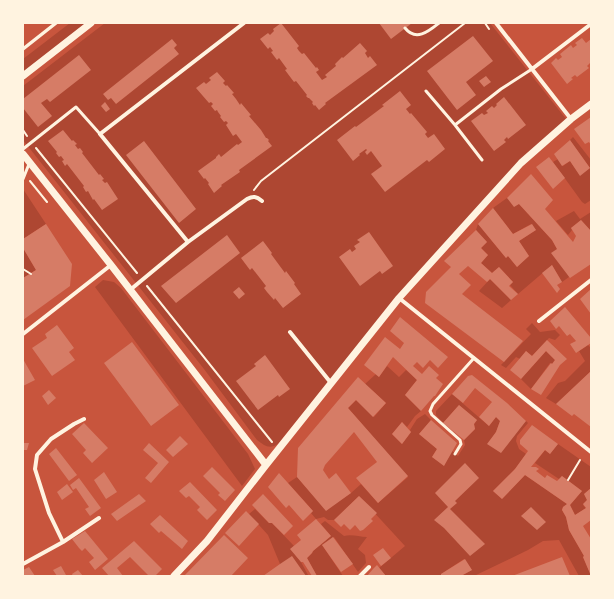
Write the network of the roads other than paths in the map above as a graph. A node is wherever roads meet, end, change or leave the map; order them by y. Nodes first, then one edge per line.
1 (56, 23) edge
2 (91, 23) edge
3 (244, 23) edge
4 (439, 23) edge
5 (496, 23) edge
6 (591, 24) edge
7 (405, 28) dead end
8 (23, 49) edge
9 (532, 69) junction
10 (23, 76) edge
11 (426, 91) dead end
12 (591, 104) edge
13 (570, 119) junction
14 (455, 125) junction
15 (100, 134) junction
16 (23, 149) edge
17 (23, 154) edge
18 (482, 160) dead end
19 (29, 162) junction
20 (23, 179) edge
21 (262, 201) dead end
22 (188, 242) junction
23 (111, 265) junction
24 (591, 280) edge
25 (130, 290) junction
26 (399, 298) junction
27 (539, 321) dead end
28 (290, 332) dead end
29 (23, 334) edge
30 (474, 358) junction
31 (331, 383) junction
32 (84, 419) dead end
33 (591, 452) edge
34 (455, 454) dead end
35 (266, 465) junction
36 (99, 518) dead end
37 (63, 542) junction
38 (23, 564) edge
39 (369, 567) dead end
40 (174, 576) edge
41 (360, 576) edge

1 - 8 street
2 - 10 street
3 - 15 street
4 - 7 lane
5 - 9 street
6 - 9 street
9 - 13 street
9 - 14 lane
11 - 14 lane
12 - 13 street
13 - 26 street
14 - 18 lane
15 - 16 lane
15 - 22 street
17 - 19 street
19 - 20 lane
19 - 23 street
21 - 22 street
22 - 25 street
23 - 25 street
23 - 29 street
24 - 27 street
25 - 35 street
26 - 30 street
26 - 31 street
28 - 31 street
30 - 33 street
30 - 34 lane
31 - 35 street
32 - 37 street
35 - 40 street
36 - 37 street
37 - 38 street
39 - 41 street

